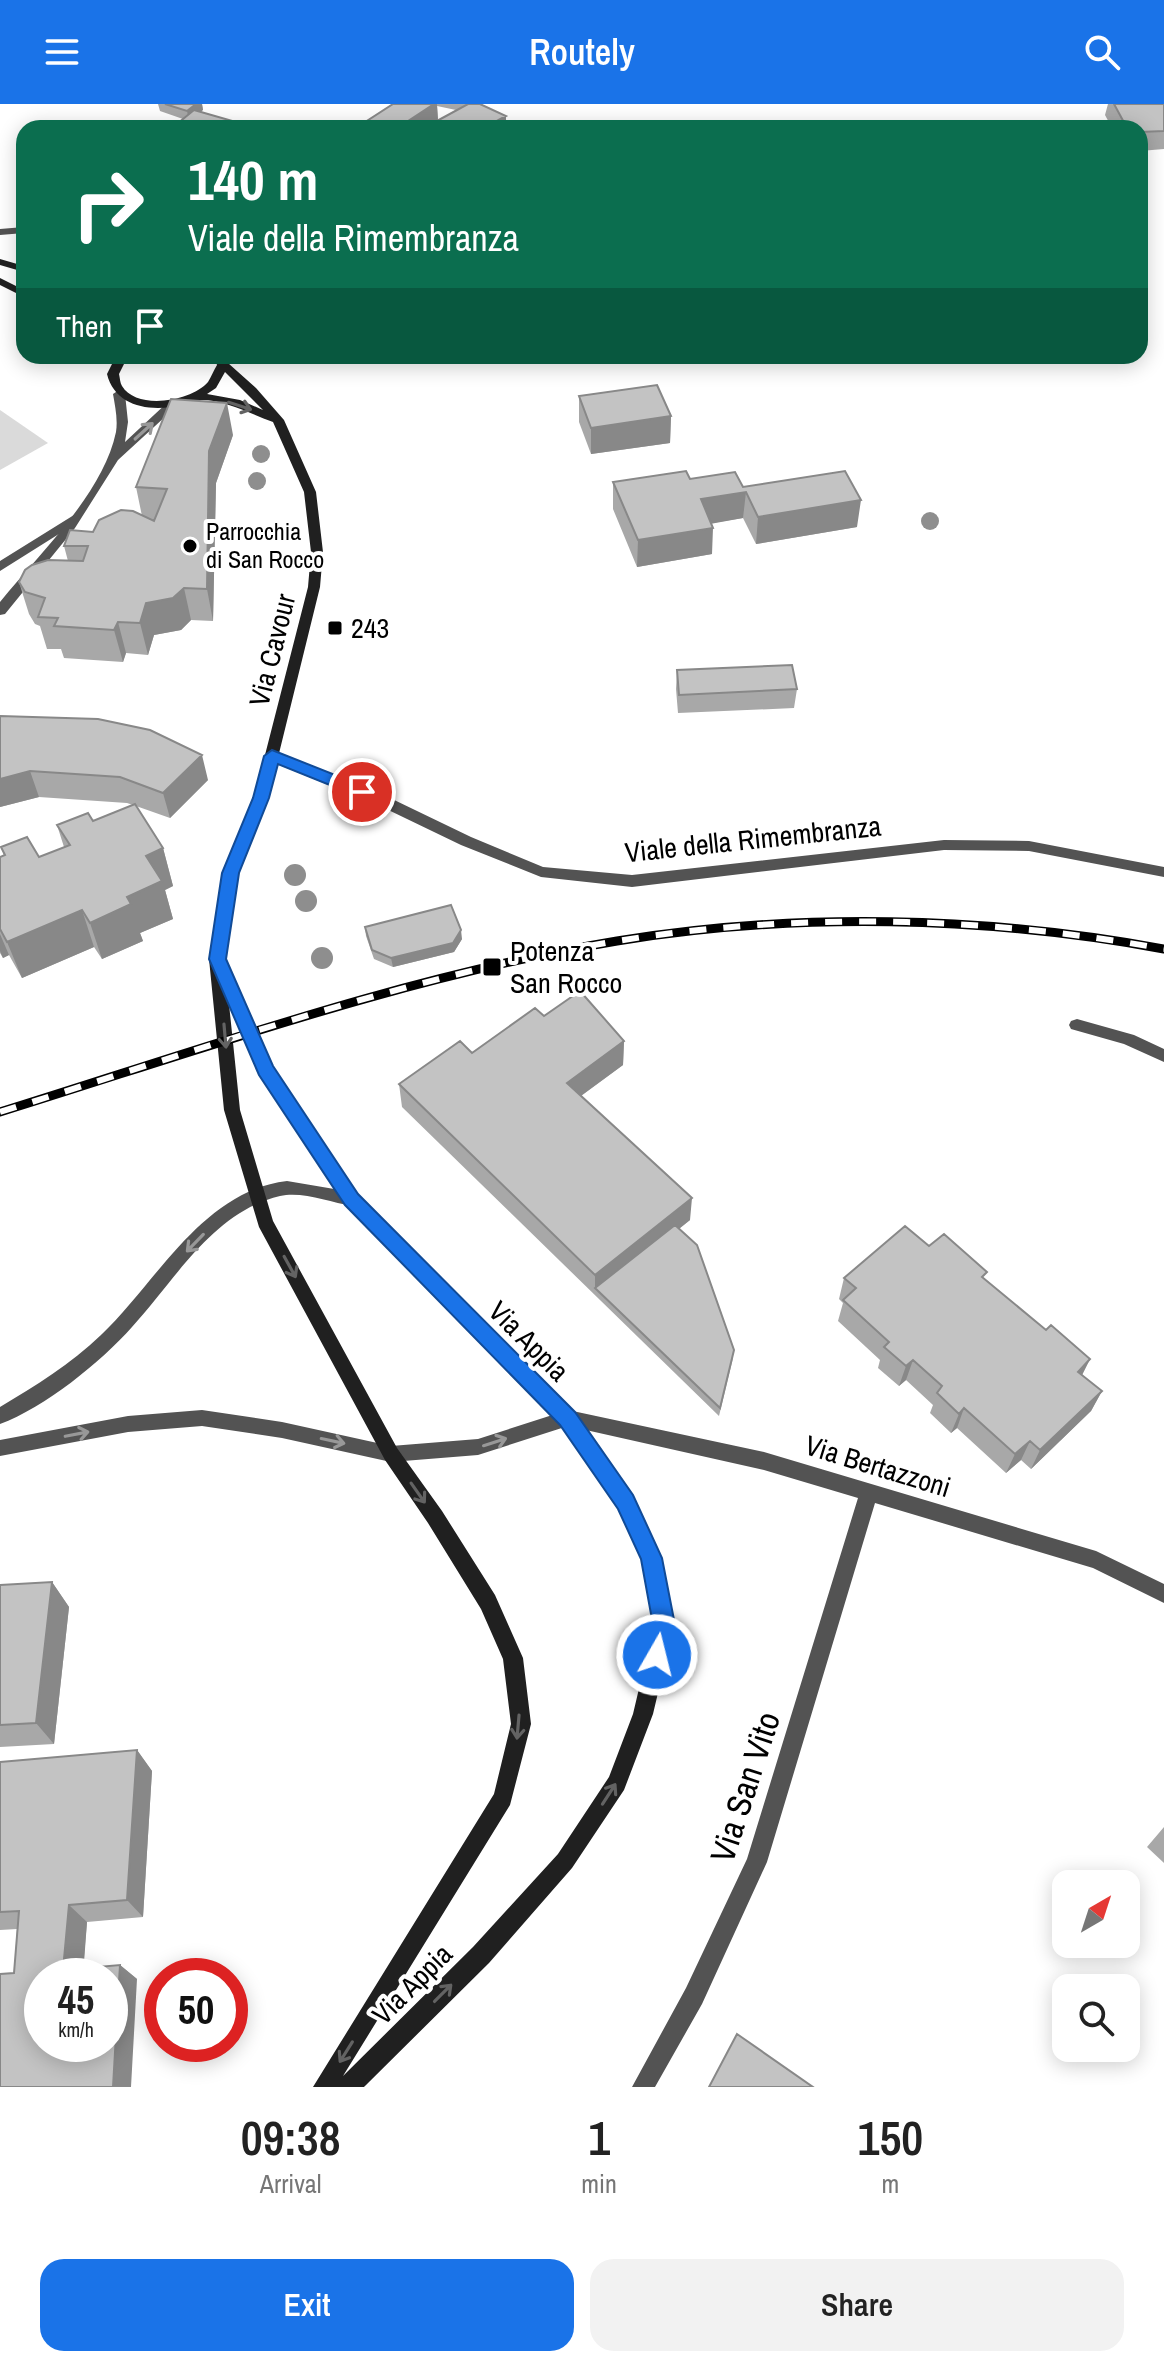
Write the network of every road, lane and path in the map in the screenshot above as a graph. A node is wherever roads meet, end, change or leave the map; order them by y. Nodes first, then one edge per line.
1 (108, 364) edge
2 (115, 364) edge
3 (221, 364) edge
4 (224, 364) edge
5 (111, 368) junction
6 (119, 394) junction
7 (201, 396) junction
8 (173, 404) junction
9 (278, 420) junction
10 (114, 458) junction
11 (74, 519) junction
12 (0, 567) edge
13 (0, 611) edge
14 (272, 756) junction
15 (1164, 872) edge
16 (217, 959) junction
17 (1077, 1025) dead end
18 (1164, 1056) edge
19 (257, 1197) junction
20 (352, 1199) junction
21 (0, 1416) edge
22 (568, 1418) junction
23 (0, 1448) edge
24 (391, 1454) junction
25 (869, 1492) junction
26 (1164, 1594) edge
27 (324, 2087) edge
28 (348, 2087) edge
29 (643, 2087) edge

1 - 5 main road
2 - 5 main road
3 - 7 main road, Via Cavour
4 - 9 main road, Via Cavour
5 - 6 main road
6 - 8 main road
6 - 10 street
7 - 8 main road
7 -> 9 main road
10 -> 8 street
9 - 14 main road, Via Cavour
10 - 11 street
11 - 12 street
11 - 13 street
14 - 15 street, Viale della Rimembranza
14 - 16 main road, Via Appia
16 -> 19 main road, Via Appia
16 - 20 main road, Via Appia
17 - 18 street
19 - 20 street
19 -> 21 street
19 -> 24 main road, Via Appia
20 - 22 main road, Via Appia
24 -> 22 street
22 - 25 street, Via Bertazzoni
28 -> 22 main road, Via Appia
23 -> 24 street
24 -> 27 main road, Via Appia
25 - 26 street, Via Bertazzoni
25 - 29 street, Via San Vito

